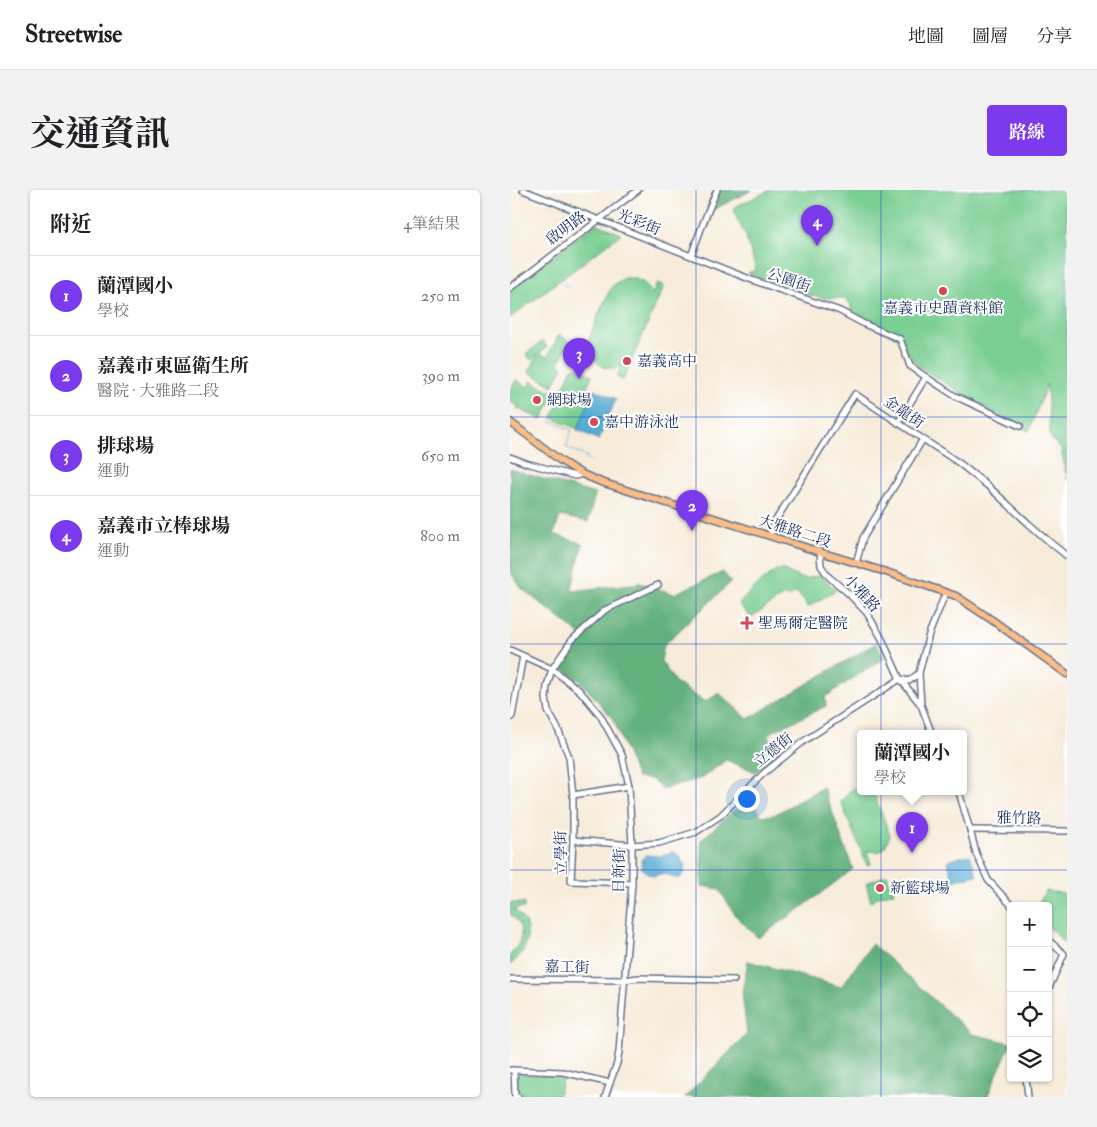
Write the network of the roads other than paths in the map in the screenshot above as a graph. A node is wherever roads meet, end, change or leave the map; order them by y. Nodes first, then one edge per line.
1 (523, 190) edge
2 (638, 190) edge
3 (717, 190) edge
4 (599, 219) junction
5 (690, 256) junction
6 (510, 288) edge
7 (926, 377) junction
8 (510, 422) edge
9 (898, 423) junction
10 (1020, 426) dead end
11 (923, 439) junction
12 (510, 457) edge
13 (582, 474) junction
14 (770, 536) junction
15 (820, 552) junction
16 (1067, 556) edge
17 (856, 563) junction
18 (658, 585) dead end
19 (946, 592) junction
20 (510, 650) edge
21 (523, 656) junction
22 (552, 670) junction
23 (918, 673) junction
24 (1067, 674) edge
25 (900, 679) junction
26 (920, 705) junction
27 (510, 718) edge
28 (930, 730) edge
29 (628, 786) junction
30 (573, 794) junction
31 (960, 795) edge
32 (970, 830) junction
33 (1067, 831) edge
34 (573, 840) junction
35 (632, 845) junction
36 (632, 883) junction
37 (1008, 902) edge
38 (1052, 944) edge
39 (510, 979) edge
40 (624, 980) junction
41 (734, 980) dead end
42 (1052, 981) edge
43 (512, 1070) edge
44 (1026, 1082) edge
45 (610, 1083) junction
46 (516, 1097) edge
47 (605, 1097) edge
48 (1028, 1097) edge

1 - 4 street, 光彩街
2 - 4 street, 啟明路
3 - 5 street
4 - 5 street, 光彩街
4 - 6 street, 啟明路
5 - 7 street, 公園街
7 - 9 street
7 - 10 street, 公園街
8 - 13 main road, 大雅路二段
9 - 11 street, 金龍街
9 - 14 street, 金龍街
11 - 16 street, 金龍街
11 - 17 street
12 - 13 street
13 - 14 main road, 大雅路二段
14 - 15 main road, 大雅路二段
15 - 17 main road, 大雅路二段
15 - 25 street, 小雅路
17 - 19 main road, 大雅路二段
18 - 22 street, 立學街
19 - 23 street
19 - 24 main road, 大雅路二段
20 - 21 street, 日新街
21 - 22 street, 日新街
21 - 27 street
22 - 29 street, 日新街
22 - 30 street, 立學街
23 - 25 street, 立德街
23 - 26 street
25 - 26 street
25 - 35 street, 立德街
26 - 28 street
29 - 30 street
29 - 35 street, 日新街
30 - 34 street, 立學街
31 - 32 street
32 - 33 street, 雅竹路
32 - 37 street
34 - 35 street, 立德街
34 - 36 street, 立學街
35 - 36 street, 日新街
36 - 40 street, 日新街
38 - 42 street
39 - 40 street, 嘉工街
40 - 41 street, 嘉工街
40 - 45 street, 日新街
43 - 45 street
43 - 46 street
44 - 48 street
45 - 47 street, 日新街

